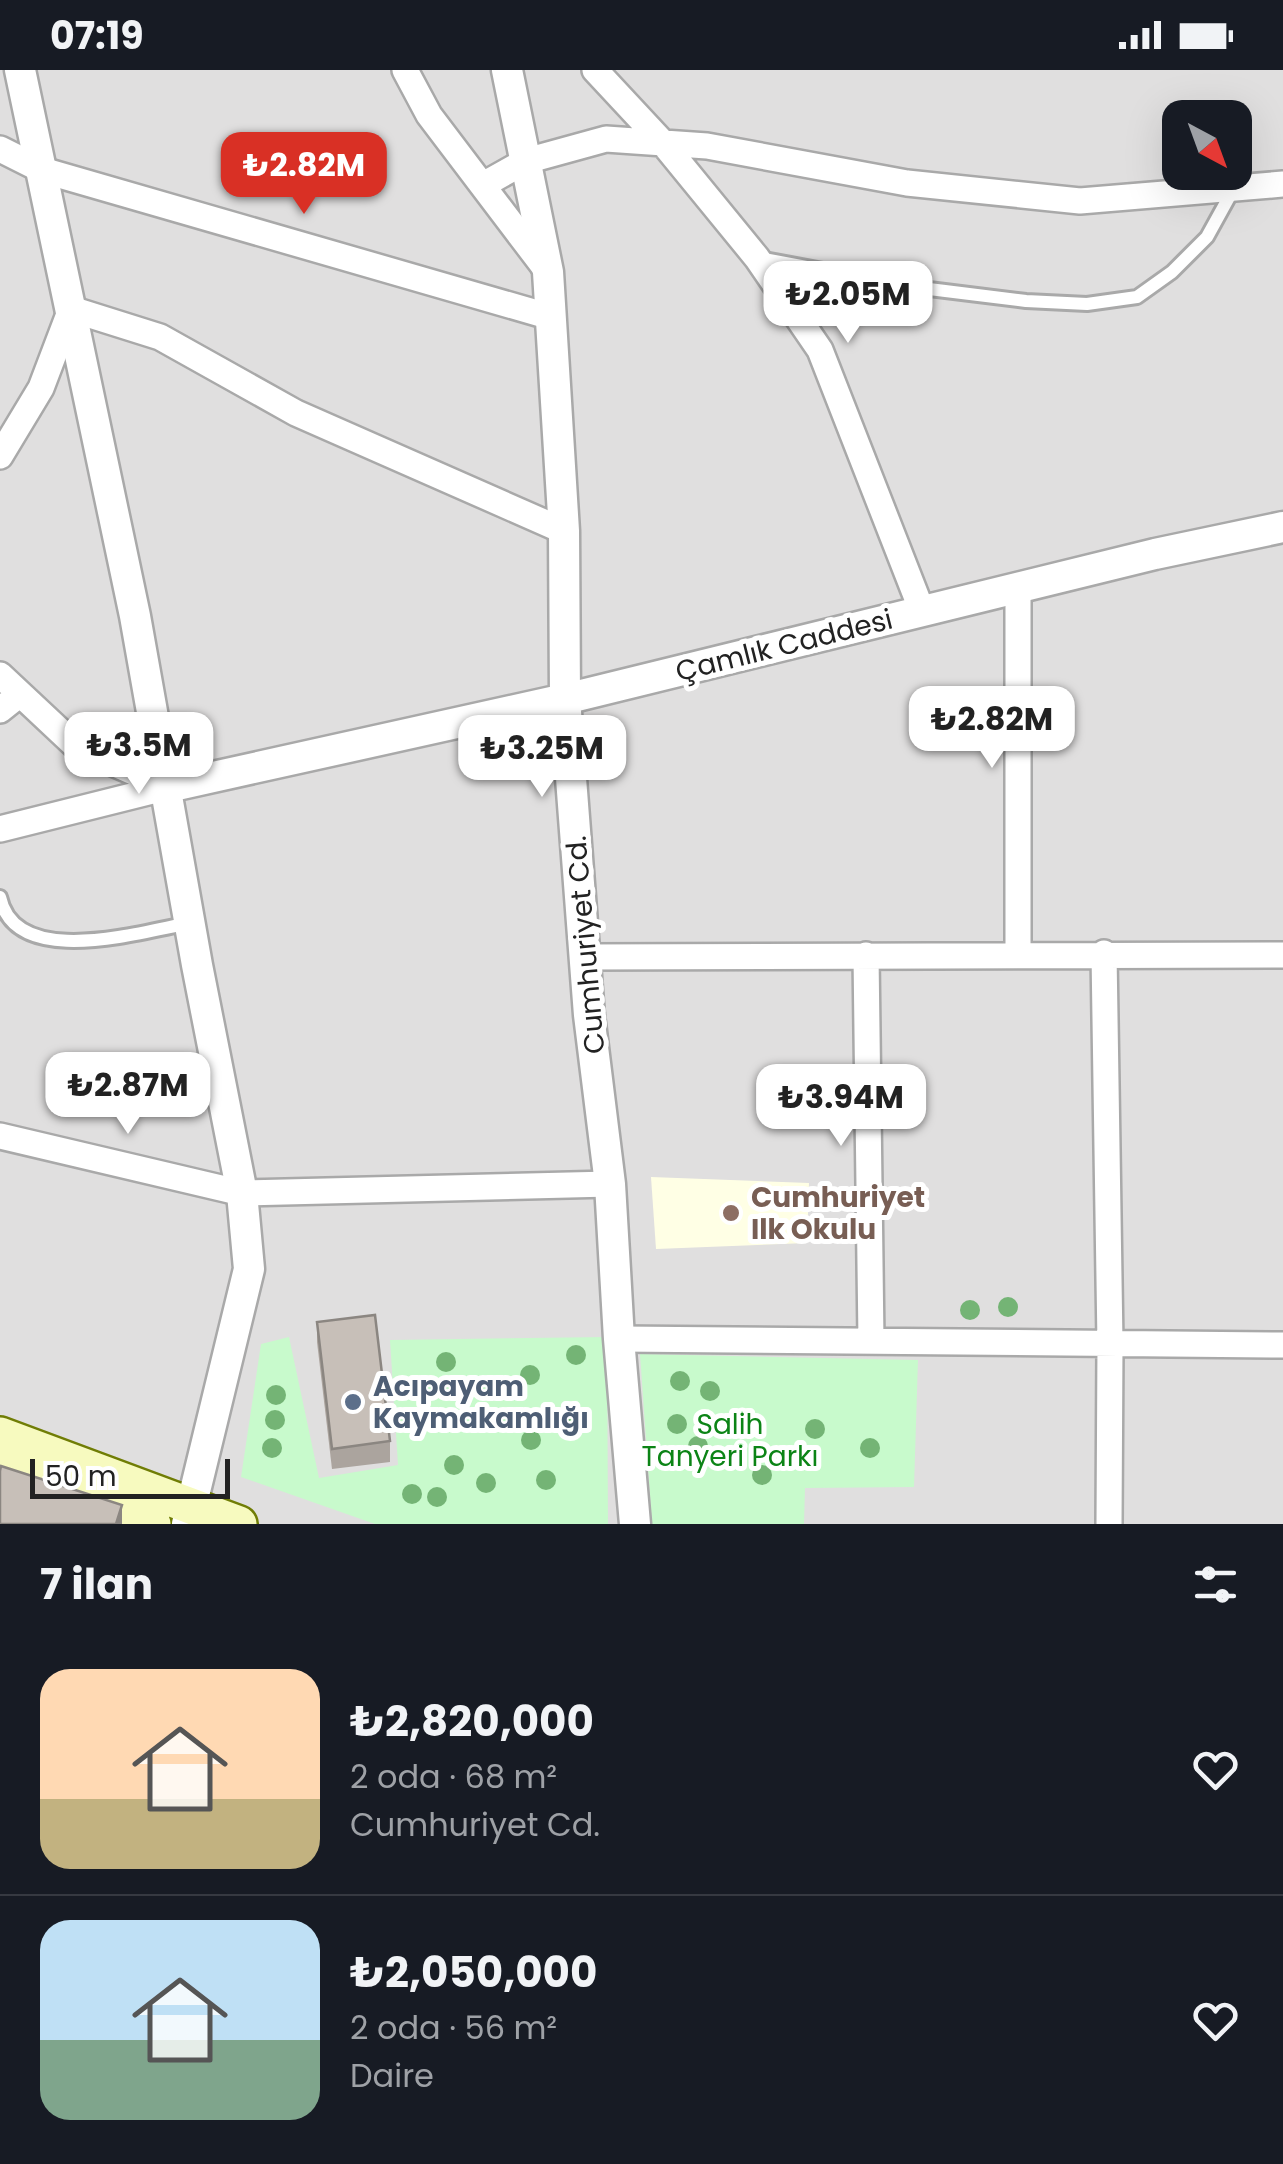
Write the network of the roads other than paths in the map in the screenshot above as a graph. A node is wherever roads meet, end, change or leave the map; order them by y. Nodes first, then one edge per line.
1 (20, 70) edge
2 (405, 70) edge
3 (508, 70) edge
4 (595, 70) edge
5 (664, 143) junction
6 (0, 149) edge
7 (526, 160) junction
8 (42, 170) junction
9 (1283, 184) edge
10 (482, 185) junction
11 (1252, 187) edge
12 (1210, 190) edge
13 (1233, 190) edge
14 (757, 258) junction
15 (548, 272) junction
16 (71, 309) junction
17 (551, 317) junction
18 (0, 456) edge
19 (1283, 528) edge
20 (564, 532) junction
21 (1018, 588) junction
22 (922, 611) junction
23 (0, 675) edge
24 (564, 700) junction
25 (10, 702) edge
26 (168, 787) junction
27 (0, 829) edge
28 (0, 897) edge
29 (190, 923) junction
30 (1018, 954) junction
31 (1104, 954) junction
32 (1283, 954) edge
33 (866, 955) junction
34 (585, 957) junction
35 (0, 1136) edge
36 (610, 1184) junction
37 (242, 1192) junction
38 (619, 1339) junction
39 (871, 1342) junction
40 (1110, 1344) junction
41 (1283, 1346) edge
42 (0, 1435) edge
43 (0, 1470) edge
44 (189, 1516) edge
45 (153, 1524) edge
46 (238, 1524) edge
47 (636, 1524) edge
48 (1109, 1524) edge

1 - 8 street
2 - 10 street
3 - 7 street, Cumhuriyet Cd.
4 - 5 street
5 - 7 street
5 - 12 street
5 - 14 street
6 - 8 street
7 - 10 street
7 - 15 street, Cumhuriyet Cd.
8 - 16 street
8 - 17 street
9 - 11 street
10 - 15 street
13 - 14 lane
14 - 22 street
15 - 17 street, Cumhuriyet Cd.
16 - 18 street
16 - 20 street
16 - 26 street
17 - 20 street, Cumhuriyet Cd.
19 - 21 street, Çamlık Caddesi
20 - 24 street, Cumhuriyet Cd.
21 - 22 street, Çamlık Caddesi
21 - 30 street
22 - 24 street, Çamlık Caddesi
23 - 25 street
24 - 26 street, Çamlık Caddesi
24 - 34 street, Cumhuriyet Cd.
25 - 26 street
26 - 27 street
26 - 29 street
28 - 29 lane
29 - 37 street
30 - 31 street
30 - 33 street
31 - 32 street
31 - 40 street
33 - 34 street
33 - 39 street
34 - 36 street, Cumhuriyet Cd.
35 - 37 street
36 - 37 street
36 - 38 street, Cumhuriyet Cd.
37 - 44 street
38 - 39 street
38 - 47 street, Cumhuriyet Cd.
39 - 40 street
40 - 41 street
40 - 48 street
42 - 44 main road
43 - 45 main road
44 - 46 main road

